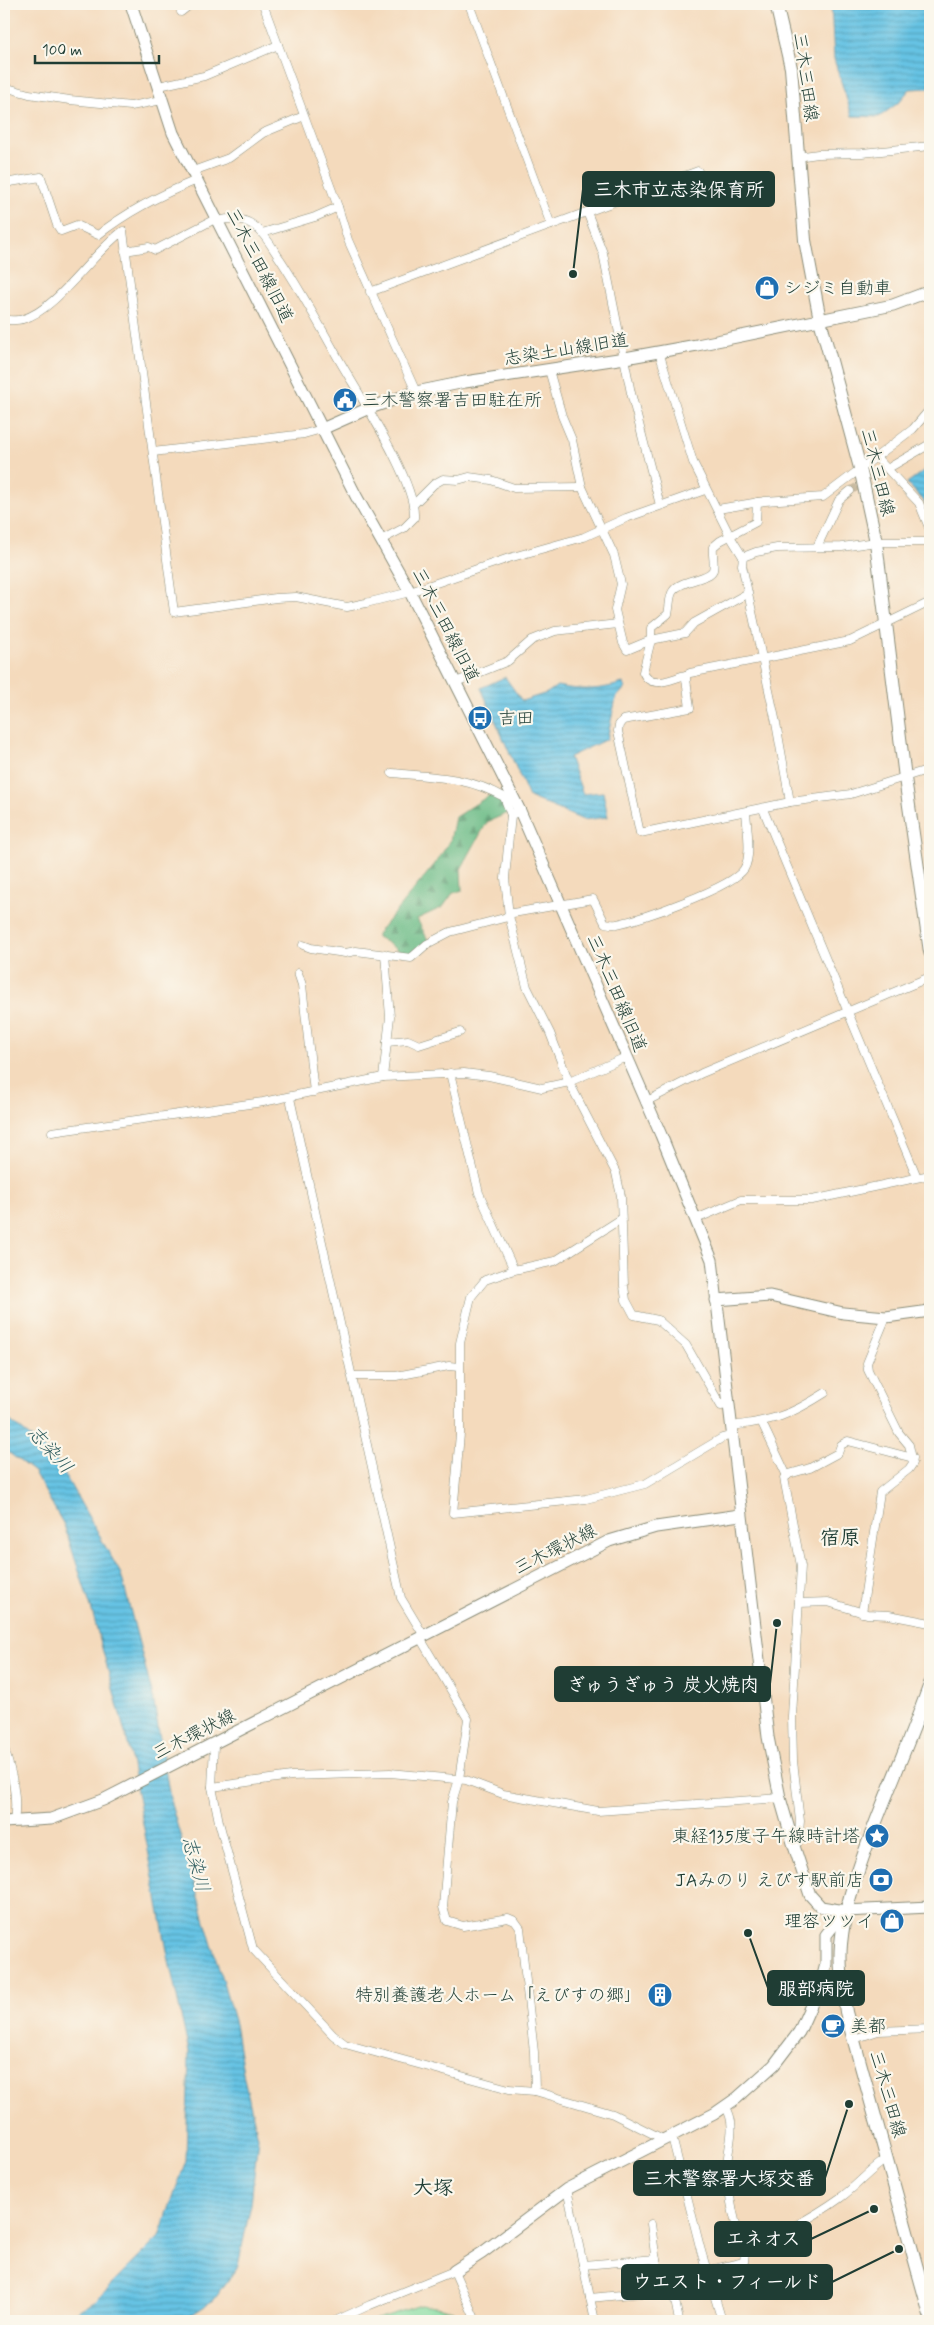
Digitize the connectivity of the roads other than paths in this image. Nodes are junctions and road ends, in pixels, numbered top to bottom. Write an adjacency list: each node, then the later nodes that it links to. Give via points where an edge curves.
1 (131, 4): 8 (street, 三木三田線旧道)
2 (191, 4): 6 (street)
3 (263, 4): 7 (street)
4 (469, 4): 21 (street)
5 (776, 4): 13 (main road, 三木三田線, via 790,68)
6 (181, 12)
7 (278, 45): 8 (street, via 204,76); 11 (street)
8 (159, 86): 10 (street, 三木三田線旧道)
9 (4, 87): 10 (street, via 46,97 131,106)
10 (162, 100): 15 (street, 三木三田線旧道, via 173,133)
11 (304, 116): 15 (street, via 263,132 229,158); 17 (street)
12 (930, 149): 13 (street)
13 (797, 157): 28 (main road, 三木三田線, via 805,240)
14 (698, 171): 18 (street)
15 (195, 176): 19 (street); 20 (street, 三木三田線旧道)
16 (4, 182): 19 (street, via 41,177 61,231 76,226 98,235)
17 (338, 207): 23 (street); 26 (street)
18 (587, 212): 21 (street); 30 (street, via 603,252)
19 (119, 218): 22 (street)
20 (218, 219): 23 (street, via 245,220); 24 (street, via 154,250 149,247); 35 (street, 三木三田線旧道)
21 (551, 225): 26 (street)
22 (123, 230): 24 (street); 27 (street, via 106,242 49,305 23,319)
23 (262, 233): 33 (street, via 305,297)
24 (125, 251): 37 (street)
25 (930, 291): 28 (street, 志染土山線旧道, via 893,305)
26 (370, 292): 32 (street)
27 (4, 320)
28 (820, 320): 29 (street, 志染土山線旧道); 40 (main road, 三木三田線)
29 (659, 352): 30 (street, 志染土山線旧道); 42 (street, via 693,462)
30 (625, 358): 31 (street, 志染土山線旧道); 46 (street, via 630,393)
31 (549, 370): 32 (street, 志染土山線旧道); 41 (street, via 572,440)
32 (416, 392): 33 (street, 志染土山線旧道)
33 (367, 409): 35 (street, 志染土山線旧道); 45 (street, via 391,450)
34 (930, 409): 38 (street, via 913,429)
35 (322, 429): 37 (street, via 304,434); 51 (street, 三木三田線旧道)
36 (930, 444): 39 (street)
37 (154, 452): 56 (street, via 174,612 296,597 347,607)
38 (876, 457): 40 (street); 49 (street, via 920,503)
39 (892, 466)
40 (860, 468): 44 (street, via 823,497); 52 (main road, 三木三田線)
41 (582, 486): 45 (street, via 514,488 469,477 443,479); 48 (street)
42 (705, 490): 46 (street); 47 (street)
43 (850, 491): 54 (street, via 839,500)
44 (757, 502): 47 (street); 50 (street, via 756,522)
45 (413, 505): 51 (street, via 414,518 410,524)
46 (660, 505): 48 (street)
47 (718, 509): 50 (street)
48 (601, 529): 56 (street); 60 (street, via 614,556 621,584 615,610)
49 (930, 530)
50 (730, 536): 55 (street); 61 (street, via 713,547 714,569 710,574 685,582 671,593 668,614 651,628)
51 (381, 540): 56 (street, 三木三田線旧道)
52 (876, 542): 53 (street); 54 (street); 59 (main road, 三木三田線)
53 (930, 542)
54 (817, 547): 55 (street, via 777,548)
55 (743, 557): 57 (street)
56 (410, 592): 64 (street, 三木三田線旧道)
57 (748, 593): 61 (street, via 694,622 685,634); 62 (street)
58 (930, 602): 59 (street)
59 (888, 623): 62 (street, via 850,641); 67 (main road, 三木三田線)
60 (618, 624): 61 (street, via 628,650); 64 (street, via 555,631 532,640 508,661)
61 (651, 640): 63 (street, via 644,676 664,683)
62 (762, 658): 63 (street); 68 (street)
63 (686, 675): 70 (street, via 690,708 624,720 619,725 640,833)
64 (456, 682): 71 (street, 三木三田線旧道)
65 (930, 769): 67 (street)
66 (392, 773): 71 (street, via 462,780 488,788 504,797)
67 (905, 778): 68 (street, via 851,794); 75 (main road, 三木三田線)
68 (790, 802): 69 (street)
69 (762, 809): 70 (street); 79 (street)
70 (746, 812): 72 (street, via 748,861 735,879 687,901 615,924 605,923 593,899)
71 (515, 813): 72 (street, 三木三田線旧道); 73 (street, via 505,878)
72 (560, 904): 73 (street); 82 (street, 三木三田線旧道)
73 (509, 916): 76 (street, via 450,932 426,944 411,958); 85 (street, via 527,987)
74 (303, 945): 76 (street, via 345,953)
75 (930, 952)
76 (385, 954): 81 (street, via 390,1017)
77 (298, 973): 86 (street)
78 (930, 977): 79 (street)
79 (849, 1012): 88 (street, via 702,1073); 91 (street)
80 (460, 1032): 81 (street, via 419,1044 408,1040)
81 (387, 1042): 84 (street)
82 (626, 1057): 85 (street); 88 (street, 三木三田線旧道)
83 (450, 1073): 84 (street); 85 (street, via 489,1076 542,1088); 94 (street, via 479,1193)
84 (383, 1077): 86 (street)
85 (569, 1082): 93 (street, via 616,1173 621,1196)
86 (314, 1092): 87 (street)
87 (290, 1098): 89 (street); 99 (street)
88 (645, 1102): 92 (street, 三木三田線旧道)
89 (52, 1132)
90 (930, 1175): 91 (street)
91 (917, 1177): 92 (street, via 812,1200 741,1200)
92 (696, 1219): 95 (street, 三木三田線旧道, via 712,1260)
93 (621, 1220): 94 (street, via 554,1261); 101 (street, via 624,1286 626,1300 634,1314 658,1320 686,1345 721,1406)
94 (514, 1270): 98 (street, via 485,1280 471,1297 460,1343)
95 (716, 1300): 97 (street, via 770,1296 843,1313); 101 (street)
96 (930, 1311): 97 (street)
97 (886, 1317): 104 (street, via 868,1370)
98 (459, 1367): 99 (street, via 396,1376); 103 (street, via 460,1444 453,1512 586,1499 645,1484)
99 (352, 1376): 110 (street, via 401,1598)
100 (825, 1393): 102 (street, via 797,1411)
101 (728, 1405): 103 (street)
102 (762, 1423): 103 (street); 105 (street)
103 (733, 1431): 106 (street)
104 (913, 1458): 105 (street, via 848,1441 841,1445 838,1453); 108 (street, via 910,1468 880,1492)
105 (787, 1476): 107 (street, via 784,1478 785,1488 801,1566)
106 (740, 1514): 110 (street, 三木環状線, via 656,1527 609,1541); 116 (street, via 768,1736)
107 (799, 1603): 108 (street, via 828,1602); 118 (street, via 793,1677 792,1760 800,1821 798,1842)
108 (862, 1613): 109 (street)
109 (930, 1624)
110 (422, 1637): 112 (street, 三木環状線); 114 (street, via 468,1719)
111 (930, 1684): 120 (main road, 三木三田線, via 873,1828)
112 (214, 1745): 115 (street); 117 (street, 三木環状線, via 116,1794 51,1819)
113 (4, 1748): 117 (street, via 15,1786 16,1809)
114 (459, 1779): 115 (street, via 343,1773 291,1776); 116 (street, via 503,1794 598,1810); 123 (street, via 452,1802 443,1907 447,1921 463,1926 508,1918 515,1920 520,1928 534,2052)
115 (212, 1787): 123 (street, via 253,1949 334,2035 345,2044 444,2072 509,2089)
116 (780, 1798): 118 (street)
117 (9, 1822)
118 (793, 1843): 120 (street, via 810,1895 821,1907)
119 (930, 1908): 120 (street)
120 (845, 1911): 122 (main road, 三木三田線, via 841,1978); 124 (street, via 826,1935 826,1964 821,1983 799,2032 774,2065)
121 (930, 2029): 122 (street, via 878,2031)
122 (854, 2039): 126 (main road, 三木三田線)
123 (535, 2091): 125 (street, via 613,2114)
124 (725, 2106): 125 (street); 129 (street, via 732,2120 727,2168 729,2192)
125 (667, 2139): 127 (street); 133 (street)
126 (888, 2158): 129 (street, via 817,2215); 138 (main road, 三木三田線)
127 (567, 2189): 131 (street); 132 (street)
128 (651, 2224): 130 (street)
129 (746, 2251): 133 (street, via 744,2262)
130 (656, 2259): 131 (street); 136 (street)
131 (583, 2265): 137 (street)
132 (454, 2270): 139 (street); 140 (street)
133 (706, 2271): 134 (street)
134 (709, 2283): 135 (street); 143 (street)
135 (673, 2290): 136 (street); 142 (street)
136 (660, 2292): 137 (street)
137 (590, 2298): 141 (street)
138 (930, 2310)
139 (335, 2321)
140 (476, 2321)
141 (594, 2321)
142 (678, 2321)
143 (722, 2321)

